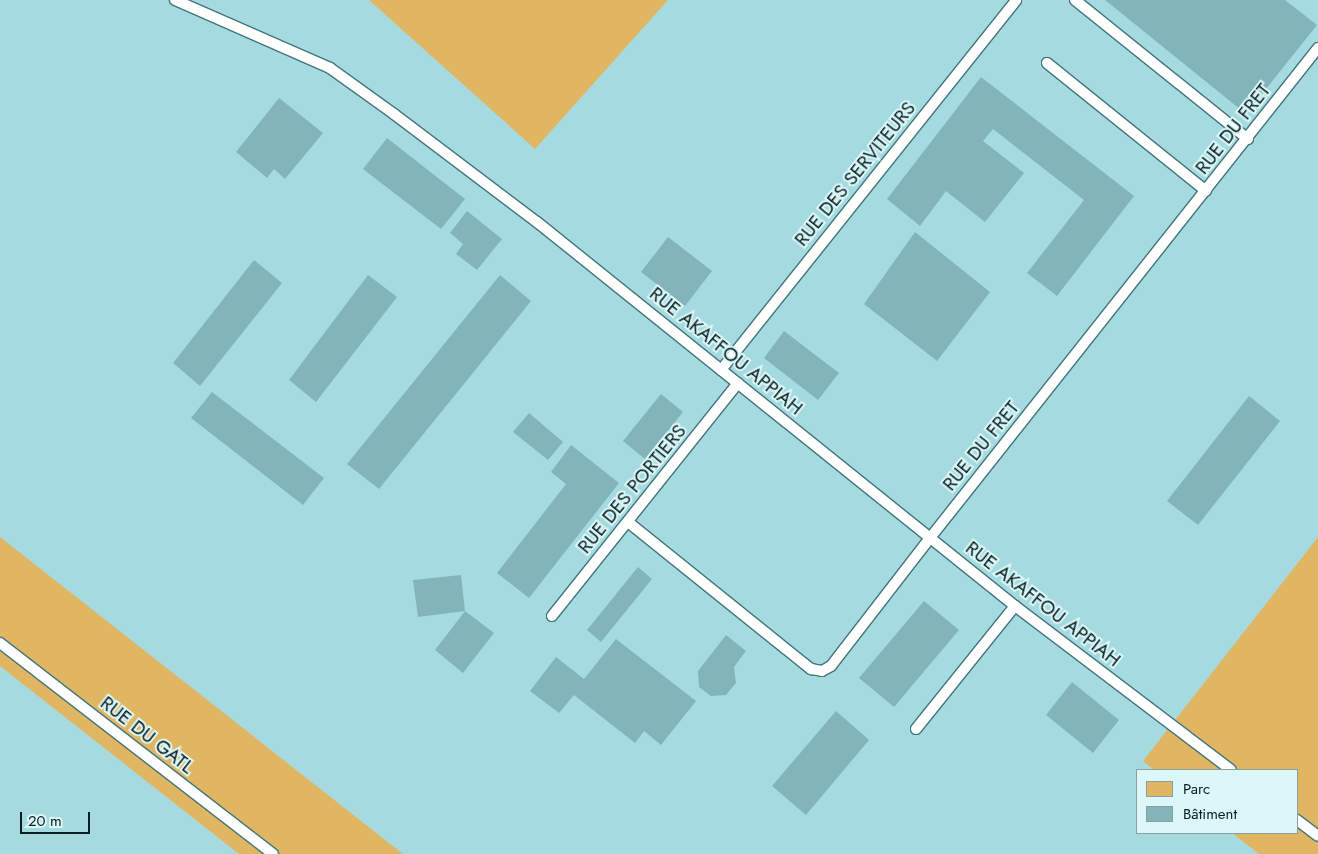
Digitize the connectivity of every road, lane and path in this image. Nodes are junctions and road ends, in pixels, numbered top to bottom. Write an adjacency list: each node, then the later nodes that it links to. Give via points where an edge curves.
1 (175, 0): 8 (lane, RUE AKAFFOU APPIAH, via 330,68 538,222)
2 (1016, 0): 8 (lane, RUE DES SERVITEURS)
3 (1075, 0): 6 (lane)
4 (1318, 48): 6 (lane, RUE DU FRET)
5 (1047, 63): 7 (lane)
6 (1248, 139): 7 (lane, RUE DU FRET)
7 (1206, 191): 11 (lane, RUE DU FRET)
8 (721, 370): 9 (lane, RUE AKAFFOU APPIAH)
9 (738, 383): 10 (lane, RUE DES PORTIERS); 11 (lane, RUE AKAFFOU APPIAH)
10 (628, 522): 11 (lane, RUE DU FRET, via 811,669 822,671 831,666); 13 (lane, RUE DES PORTIERS)
11 (930, 538): 12 (lane, RUE AKAFFOU APPIAH)
12 (1015, 606): 15 (lane); 16 (lane, RUE AKAFFOU APPIAH)
13 (552, 616)
14 (0, 643): 19 (lane, RUE DU GATL)
15 (916, 728)
16 (1230, 769)
17 (1298, 821): 18 (lane)
18 (1318, 836)
19 (273, 854)

